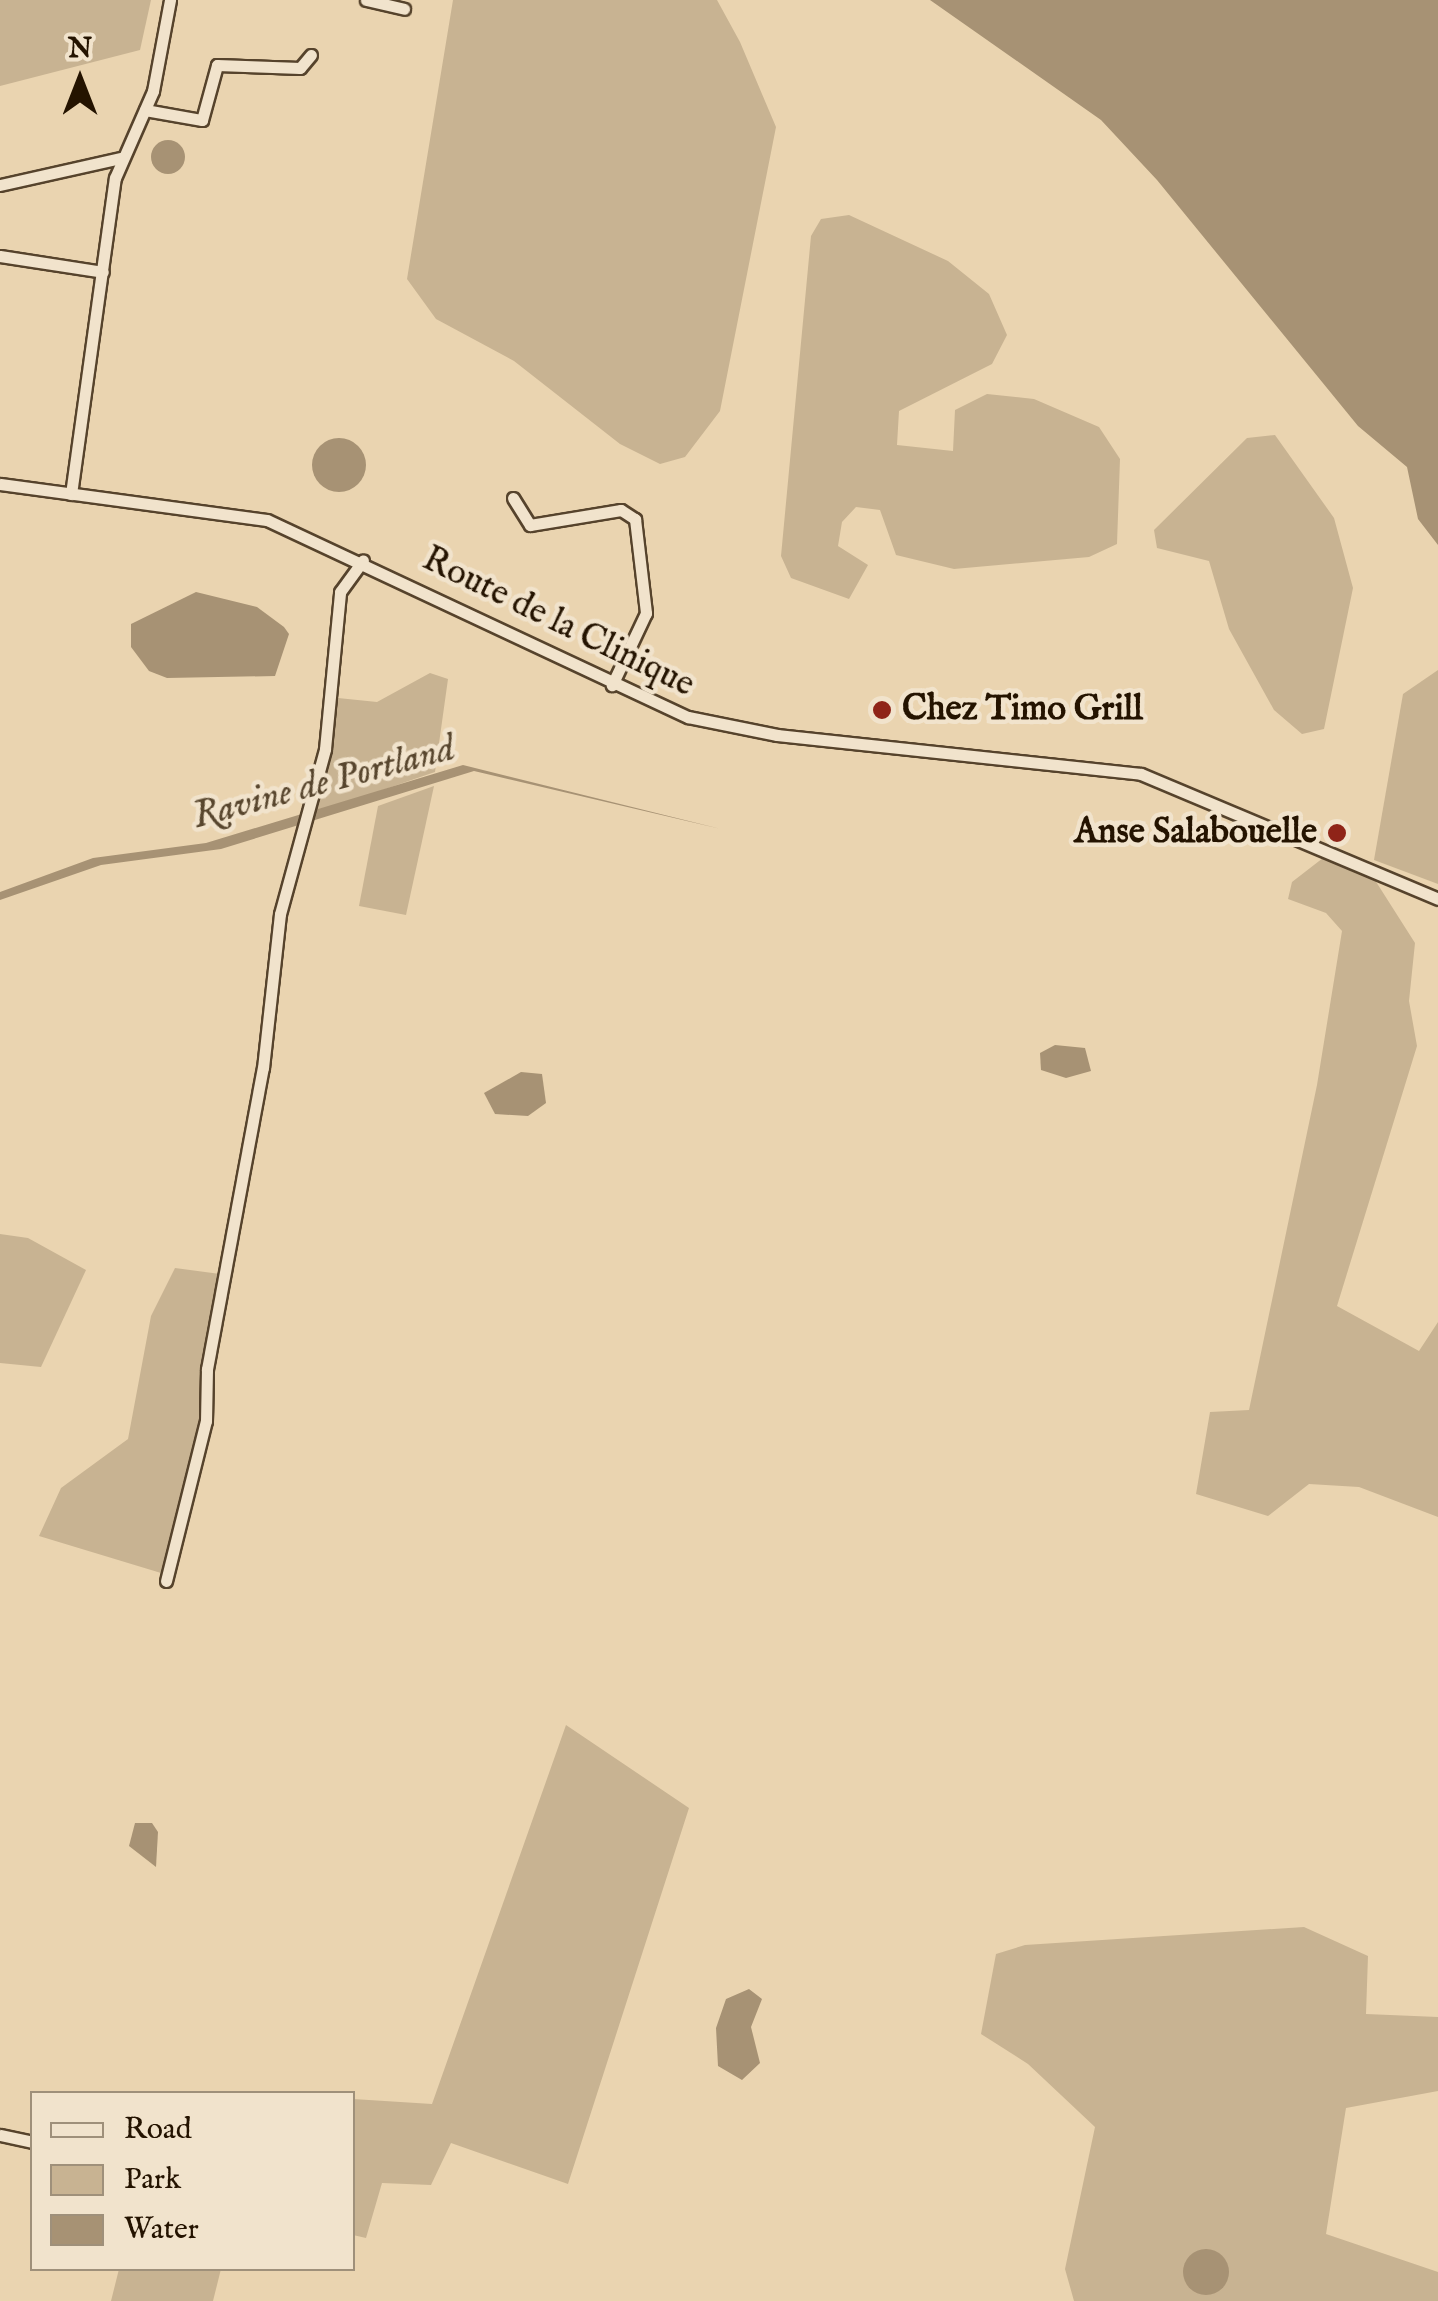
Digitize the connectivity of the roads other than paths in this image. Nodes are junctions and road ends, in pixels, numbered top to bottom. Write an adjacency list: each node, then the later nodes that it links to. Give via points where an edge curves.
1 (170, 0): 5 (street)
2 (366, 0): 3 (street)
3 (404, 9)
4 (311, 55): 5 (street, via 300,68 217,65 202,120)
5 (145, 110): 6 (street)
6 (121, 158): 7 (street); 9 (street)
7 (0, 185)
8 (0, 256): 9 (street)
9 (103, 272): 11 (street)
10 (0, 484): 11 (street, Route de la Clinique)
11 (71, 494): 13 (street, Route de la Clinique, via 230,510)
12 (513, 498): 14 (street, via 530,525 621,510 634,519 646,614)
13 (362, 560): 14 (street, Route de la Clinique); 16 (street, via 340,592 334,698 280,914 263,1068 207,1368 206,1421)
14 (612, 686): 15 (street, Route de la Clinique, via 744,731 1141,774)
15 (1438, 898)
16 (166, 1581)
17 (0, 2136): 18 (street)
18 (30, 2142)

